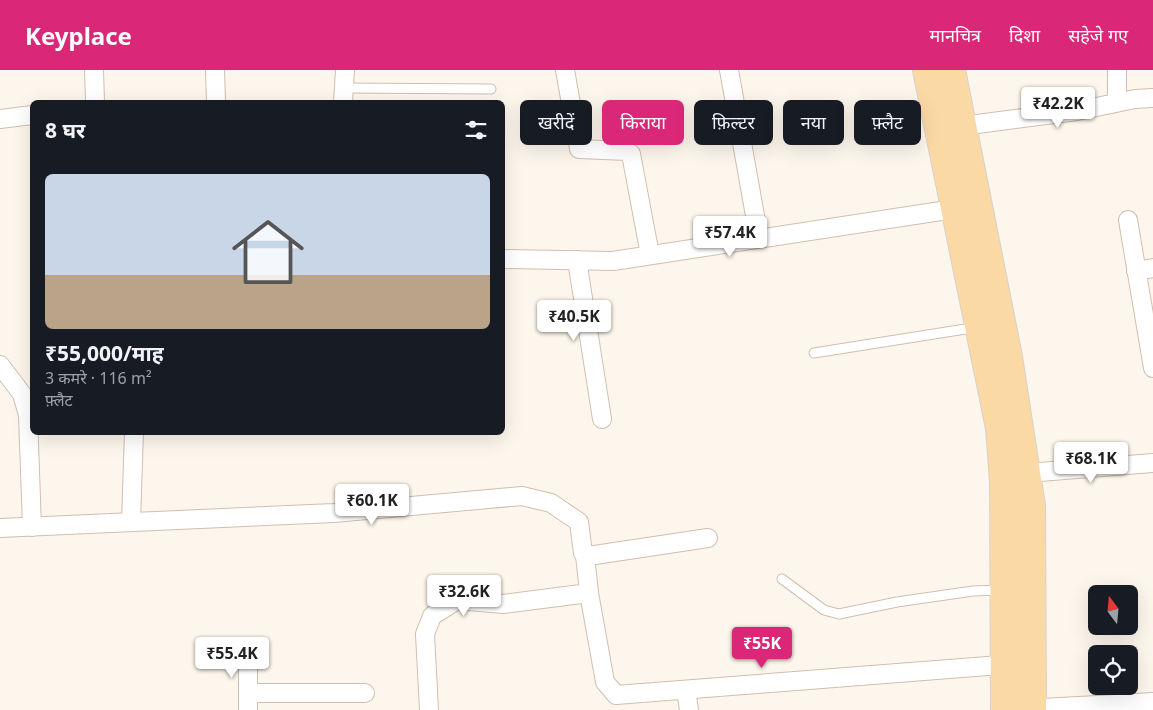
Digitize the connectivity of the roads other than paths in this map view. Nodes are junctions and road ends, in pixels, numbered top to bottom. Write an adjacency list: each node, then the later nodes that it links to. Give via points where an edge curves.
1 (94, 70): 12 (street)
2 (215, 70): 13 (street)
3 (345, 70): 10 (street)
4 (565, 70): 21 (street, via 579,149 627,151 631,154)
5 (730, 70): 20 (street)
6 (927, 70): 18 (main road)
7 (951, 70): 17 (main road)
8 (1117, 70): 14 (street)
9 (491, 89): 10 (lane)
10 (344, 95)
11 (1153, 98): 14 (street)
12 (95, 100)
13 (216, 100)
14 (1117, 102): 17 (street, via 1076,111)
15 (30, 115): 16 (street)
16 (0, 119)
17 (962, 126): 32 (main road, via 1008,357)
18 (954, 209): 20 (street); 25 (main road)
19 (1128, 220): 24 (street)
20 (759, 238): 21 (street)
21 (650, 255): 23 (street, via 613,261)
22 (505, 259): 23 (street)
23 (578, 260): 29 (street)
24 (1145, 270): 27 (street)
25 (978, 327): 26 (lane); 39 (main road, via 1000,428 1004,482)
26 (814, 353)
27 (1153, 368)
28 (1, 369): 34 (street, via 22,394 28,415)
29 (602, 419)
30 (134, 435): 33 (street)
31 (1153, 462): 32 (street)
32 (1026, 473): 42 (main road, via 1031,506 1033,582)
33 (131, 522): 34 (street); 37 (street, via 334,513 522,496 551,503 579,522)
34 (32, 527): 35 (street)
35 (0, 528)
36 (708, 538): 37 (street)
37 (585, 555): 40 (street)
38 (782, 580): 39 (lane, via 824,610 839,614 897,602)
39 (1004, 590): 42 (main road)
40 (589, 593): 43 (street, via 605,682 616,695); 49 (street, via 502,604 458,600 432,616 425,634)
41 (248, 649): 45 (street)
42 (1019, 664): 43 (street); 47 (main road); 48 (main road)
43 (686, 690): 50 (street)
44 (365, 693): 45 (street)
45 (248, 702)
46 (1153, 702): 48 (street)
47 (1005, 709): 48 (street)
48 (1032, 709)
49 (429, 710)
50 (689, 710)

